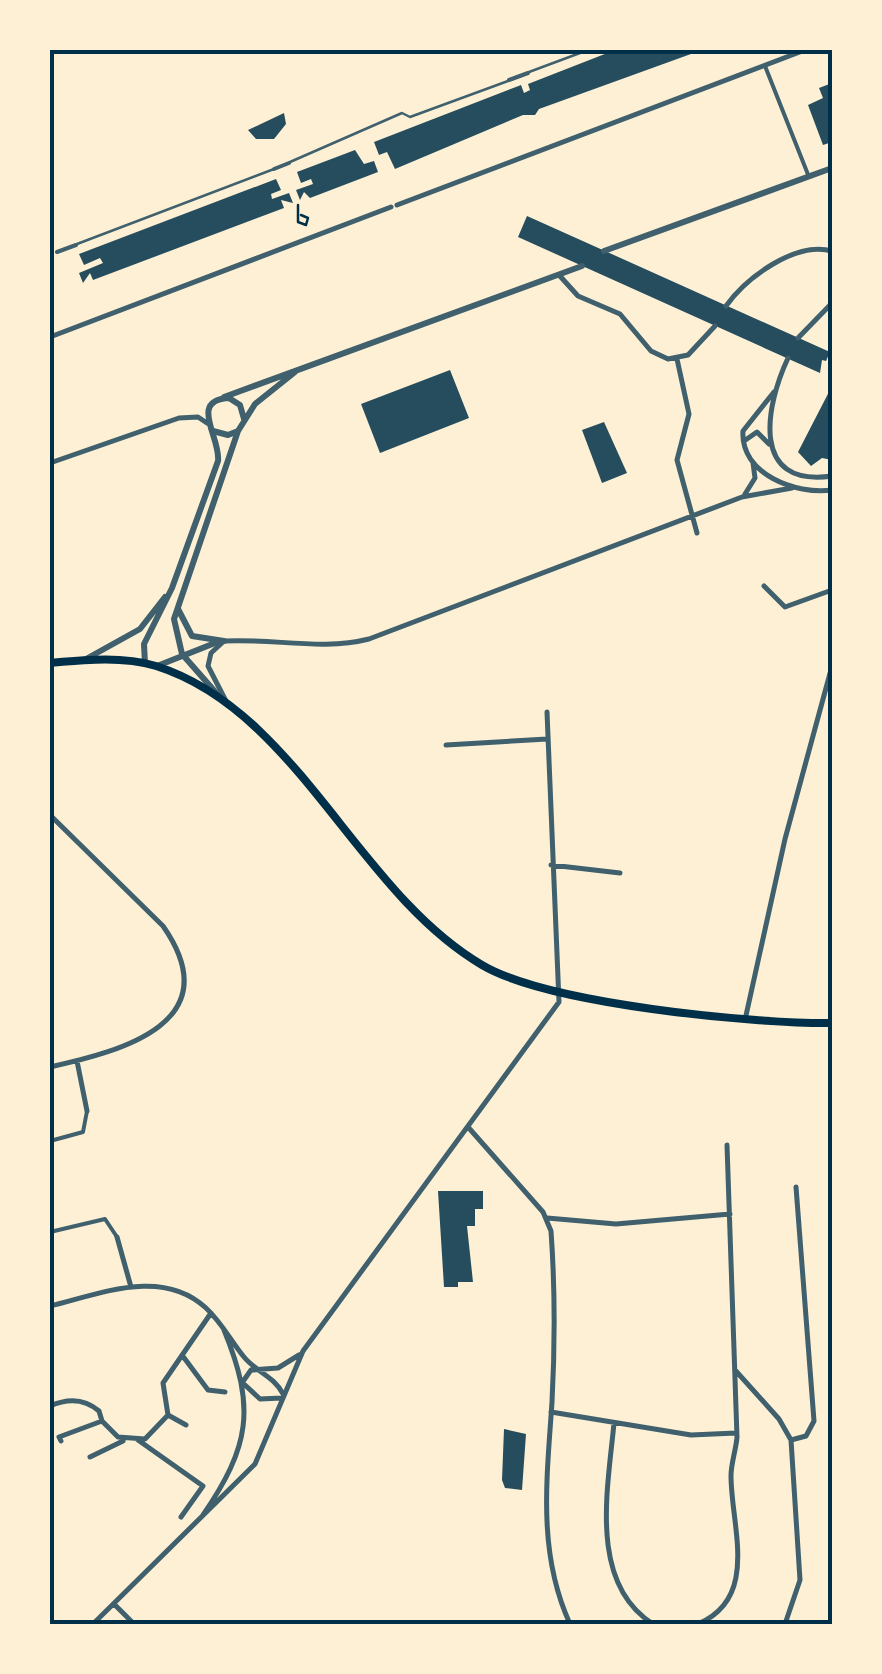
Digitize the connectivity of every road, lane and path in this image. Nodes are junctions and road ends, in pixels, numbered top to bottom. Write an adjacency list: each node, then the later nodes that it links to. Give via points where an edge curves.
1 (588, 50): 4 (lane)
2 (805, 50): 3 (street)
3 (764, 66): 9 (street); 25 (street)
4 (528, 73): 5 (street)
5 (509, 80): 6 (lane, via 410,116 402,113)
6 (288, 163): 8 (street)
7 (832, 168): 9 (street)
8 (274, 169): 12 (lane)
9 (808, 177): 13 (street)
10 (298, 205): 11 (path)
11 (301, 215)
12 (76, 245): 16 (street)
13 (624, 246): 14 (street); 18 (street)
14 (604, 251)
15 (832, 251): 23 (street, via 812,250 762,271)
16 (57, 252): 17 (lane)
17 (50, 255)
18 (613, 255)
19 (573, 262): 21 (street)
20 (582, 266): 21 (street)
21 (562, 271): 28 (street, via 565,286 578,296 620,314 651,351); 29 (street)
22 (832, 303): 26 (street)
23 (726, 306)
24 (716, 326): 28 (street, via 698,349)
25 (50, 337)
26 (798, 338)
27 (788, 358): 30 (street)
28 (677, 359): 43 (street, via 689,411 678,463)
29 (295, 372): 31 (street); 32 (street)
30 (774, 392): 35 (street, via 744,428); 36 (street, via 767,425)
31 (224, 398): 32 (street, via 237,402); 33 (street, via 210,405)
32 (244, 419): 34 (street)
33 (210, 426): 34 (street, via 222,435); 38 (street, via 179,418); 46 (street, via 218,460)
34 (238, 430): 48 (street)
35 (743, 445): 36 (street, via 756,432); 37 (street)
36 (771, 446): 39 (street, via 795,472)
37 (752, 460): 40 (street); 42 (street, via 754,482)
38 (50, 463)
39 (832, 476)
40 (792, 488): 41 (street); 42 (street)
41 (832, 490)
42 (742, 497): 43 (street)
43 (692, 516): 44 (street); 49 (street, via 358,642)
44 (697, 532)
45 (764, 586): 47 (street, via 785,607)
46 (172, 588): 51 (street, via 140,629); 53 (street, via 143,646)
47 (832, 590)
48 (179, 600): 49 (street, via 179,617 190,633); 50 (street, via 174,625)
49 (224, 641): 50 (street); 56 (street, via 208,666)
50 (182, 654): 54 (street); 56 (street)
51 (84, 660): 52 (main road); 53 (main road)
52 (50, 663)
53 (145, 664): 54 (main road)
54 (156, 666): 56 (main road)
55 (832, 666): 64 (street)
56 (229, 707): 63 (main road, via 274,747 374,868 456,948 503,975)
57 (547, 712): 58 (street)
58 (548, 739): 59 (street); 61 (street)
59 (446, 745)
60 (50, 816): 66 (street, via 163,926 181,960 178,1002 164,1025 141,1042)
61 (552, 865): 62 (street); 63 (street)
62 (620, 873)
63 (559, 990): 64 (main road); 69 (street, via 556,1007)
64 (745, 1020): 65 (main road)
65 (832, 1023)
66 (77, 1061): 67 (street); 68 (street)
67 (50, 1067)
68 (87, 1111): 70 (street, via 84,1132)
69 (468, 1127): 74 (street); 81 (street)
70 (50, 1140)
71 (726, 1145): 73 (street)
72 (796, 1187): 97 (street, via 814,1421 806,1436)
73 (730, 1214): 74 (street, via 616,1224); 83 (street)
74 (546, 1218): 89 (street, via 554,1306)
75 (50, 1232): 76 (street, via 105,1219)
76 (117, 1237): 77 (street)
77 (131, 1287): 78 (street); 79 (street, via 173,1290)
78 (50, 1306)
79 (211, 1314): 80 (street); 82 (street)
80 (220, 1323): 84 (street); 85 (street)
81 (303, 1350): 84 (street, via 284,1365); 87 (street)
82 (182, 1355): 86 (street, via 208,1390); 90 (street, via 163,1383)
83 (734, 1369): 94 (street); 97 (street)
84 (260, 1371): 85 (street, via 248,1372); 87 (street)
85 (244, 1382): 87 (street, via 260,1399); 101 (street, via 239,1449)
86 (225, 1392)
87 (284, 1396): 101 (street, via 255,1464)
88 (50, 1406): 91 (street, via 82,1402 99,1411)
89 (551, 1412): 92 (street); 105 (street, via 544,1505 554,1578)
90 (168, 1415): 93 (street); 96 (street)
91 (102, 1421): 95 (street); 98 (street)
92 (614, 1422): 94 (street, via 691,1435); 106 (street, via 607,1509 614,1570 625,1600)
93 (186, 1425)
94 (736, 1433): 107 (street, via 730,1477 737,1578 722,1609)
95 (126, 1440): 96 (street); 99 (street)
96 (138, 1440): 100 (street, via 203,1486)
97 (791, 1440): 108 (street, via 800,1580)
98 (60, 1441)
99 (90, 1457)
100 (181, 1516)
101 (196, 1524): 102 (street)
102 (114, 1604): 103 (street); 104 (street)
103 (94, 1624)
104 (134, 1624)
105 (570, 1624)
106 (654, 1624)
107 (698, 1624)
108 (785, 1624)

